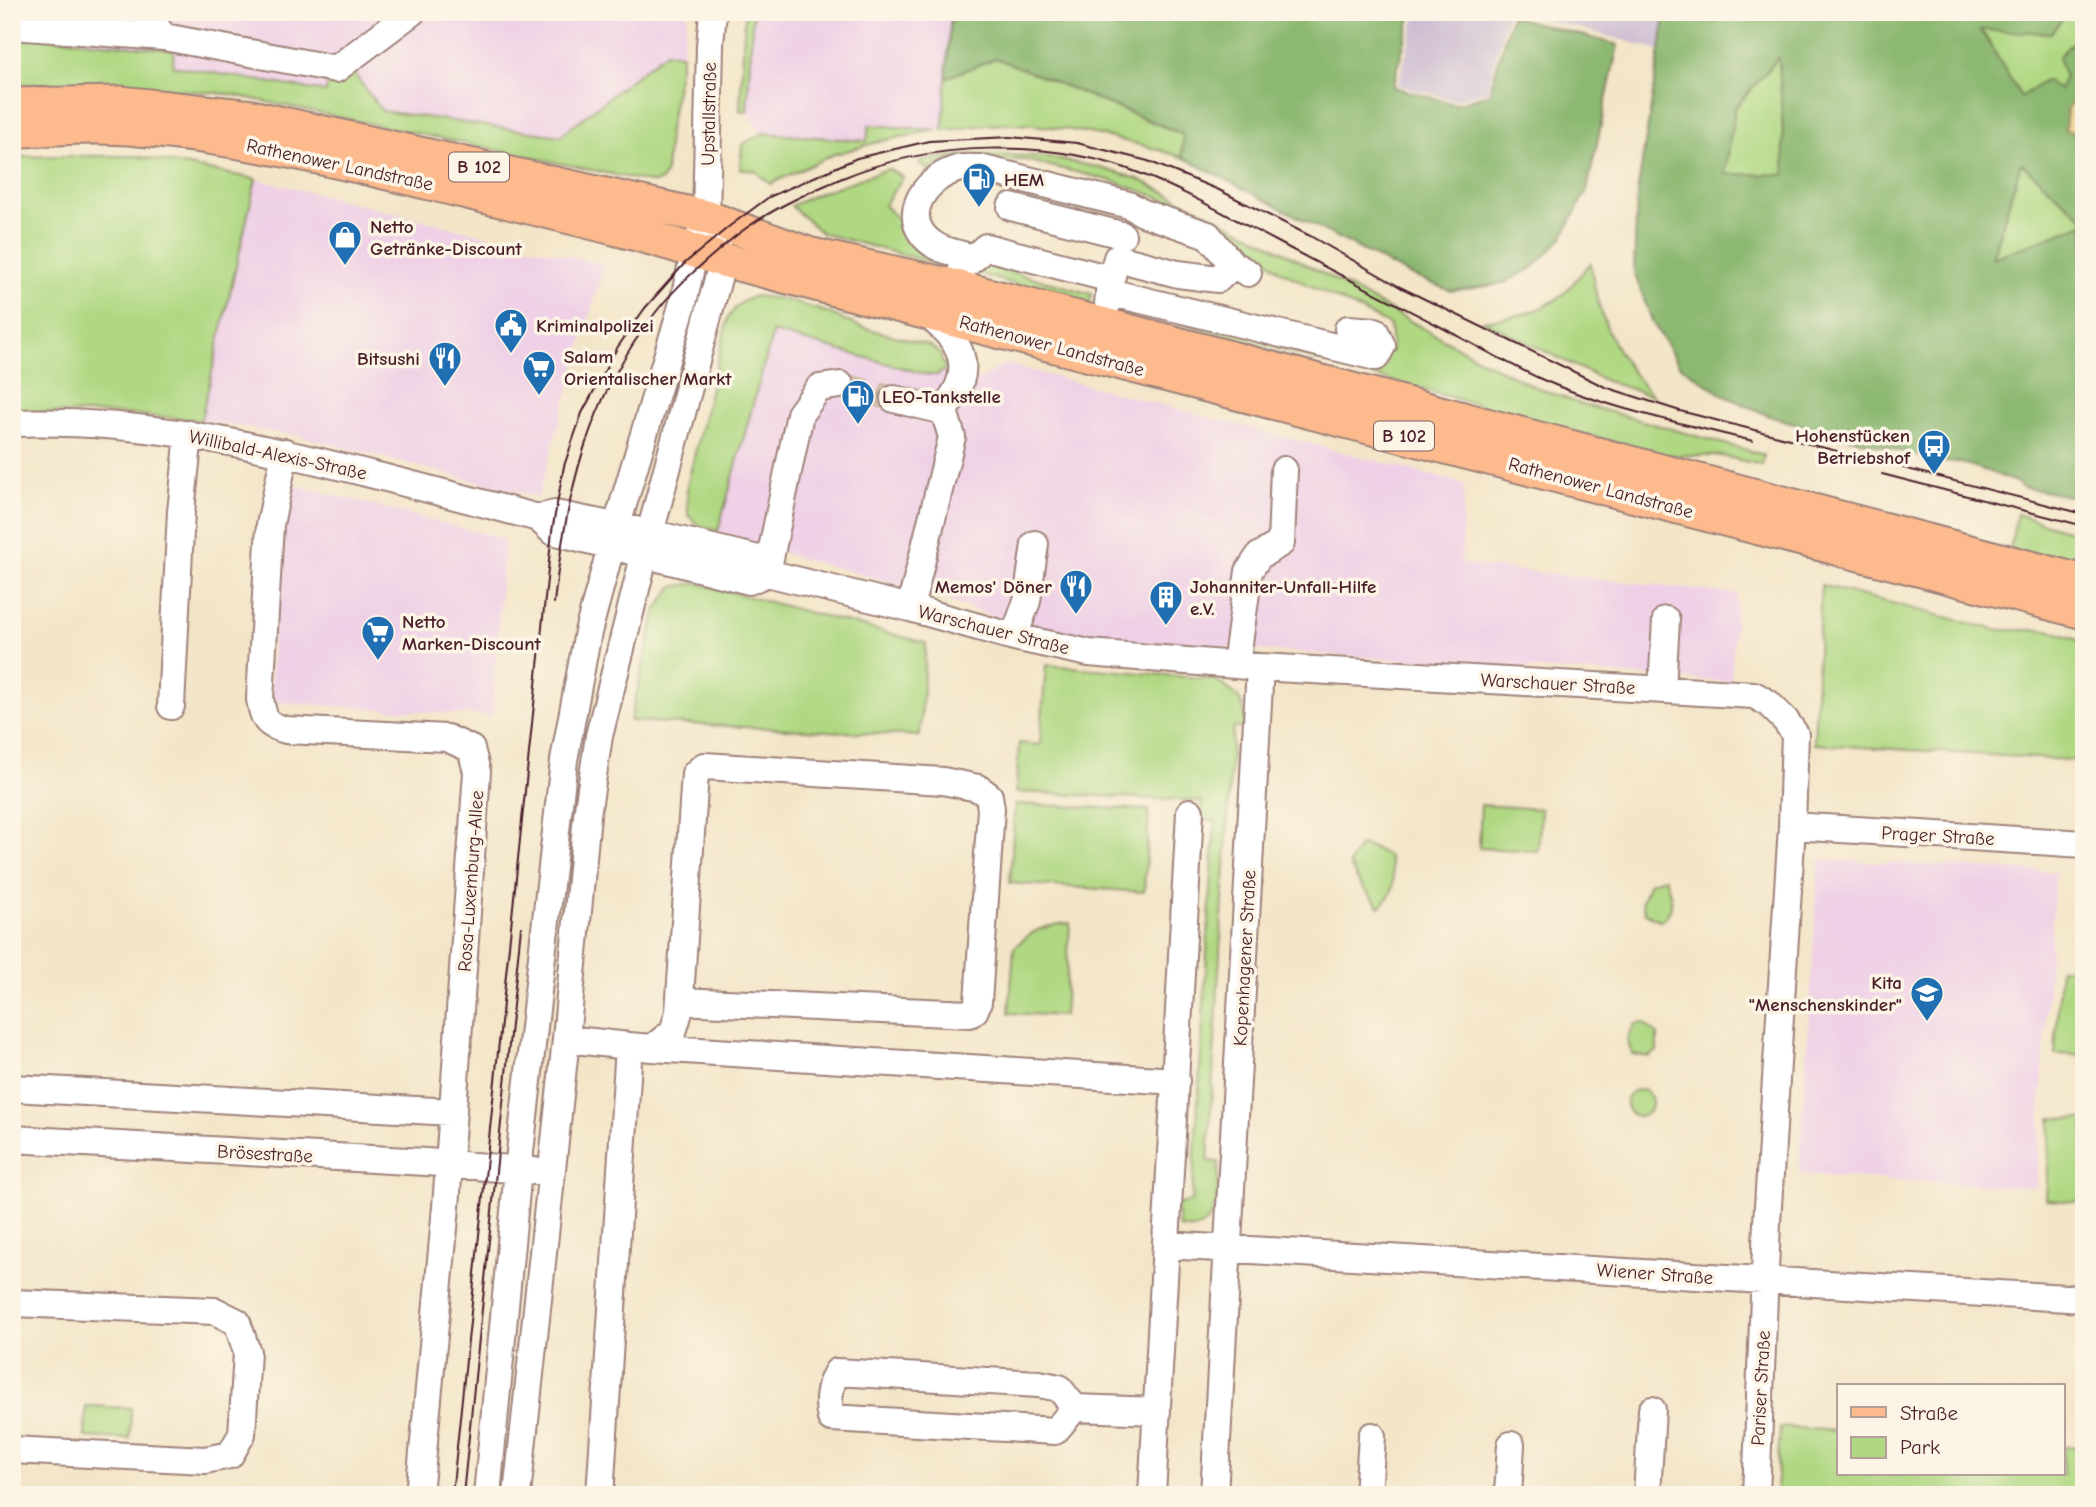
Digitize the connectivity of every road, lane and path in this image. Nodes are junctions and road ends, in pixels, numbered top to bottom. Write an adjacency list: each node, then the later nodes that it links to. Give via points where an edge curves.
1 (145, 12): 5 (street)
2 (412, 12): 5 (street, via 336,69)
3 (713, 12): 11 (street, Upstallstraße)
4 (12, 26): 5 (street)
5 (164, 37)
6 (12, 105): 11 (main road, Rathenower Landstraße / B 102, via 120,103 252,117)
7 (12, 131): 13 (main road, Rathenower Landstraße / B 102, via 138,128 258,144 645,235)
8 (1027, 181): 9 (street); 10 (street); 12 (street, via 979,168 960,168 939,177 921,195 915,208 919,230 937,246)
9 (1129, 205): 14 (street); 14 (street, via 1208,235 1240,269 1218,279)
10 (1011, 208): 12 (street); 14 (street)
11 (706, 217): 13 (street, Upstallstraße); 15 (main road, Rathenower Landstraße / B 102, via 807,254)
12 (980, 252): 14 (street); 15 (street)
13 (709, 255): 16 (main road, Rathenower Landstraße / B 102); 26 (street, via 683,303); 27 (street)
14 (1115, 266): 17 (street); 18 (street, via 1301,338)
15 (944, 284): 17 (main road, Rathenower Landstraße / B 102)
16 (925, 312): 21 (street, via 950,333 962,354 960,383); 32 (main road, Rathenower Landstraße / B 102)
17 (1105, 325): 30 (main road, Rathenower Landstraße / B 102)
18 (1349, 336)
19 (839, 385): 29 (street, via 819,388 800,414)
20 (894, 399): 21 (street)
21 (944, 411): 31 (street, via 953,437)
22 (12, 423): 23 (street, Willibald-Alexis-Straße, via 130,426)
23 (189, 434): 24 (street, Willibald-Alexis-Straße); 37 (street)
24 (285, 452): 26 (street, Willibald-Alexis-Straße, via 538,518 555,514); 46 (street, Rosa-Luxemburg-Allee, via 270,525 260,699 269,725 286,730 447,738 471,749 477,772)
25 (1284, 470): 35 (street, Kopenhagener Straße, via 1281,543 1259,556 1249,570)
26 (615, 536): 27 (street); 49 (street, via 589,632 564,760)
27 (647, 544): 29 (street, Warschauer Straße, via 754,558); 42 (street, via 599,736)
28 (1035, 544): 34 (street, via 1027,601)
29 (767, 573): 31 (street, Warschauer Straße)
30 (2084, 582)
31 (910, 608): 34 (street, Warschauer Straße)
32 (2084, 612)
33 (1666, 620): 36 (street)
34 (1014, 637): 35 (street, Warschauer Straße, via 1089,653)
35 (1248, 666): 36 (street, Warschauer Straße); 52 (street, Kopenhagener Straße)
36 (1662, 689): 39 (street, Warschauer Straße, via 1754,695 1785,720 1795,734)
37 (171, 706)
38 (1190, 812): 44 (street)
39 (1792, 826): 40 (street, Prager Straße); 53 (street, Warschauer Straße)
40 (2084, 844)
41 (680, 1001): 41 (street, via 695,774 704,766 943,781 978,788 989,796 978,1002 970,1014); 43 (street, via 673,1032)
42 (566, 1038): 43 (street); 50 (street)
43 (641, 1047): 44 (street); 65 (street)
44 (1176, 1081): 51 (street)
45 (12, 1088): 46 (street)
46 (453, 1112): 48 (street, Rosa-Luxemburg-Allee)
47 (12, 1139): 48 (street, Brösestraße)
48 (449, 1164): 49 (street, Brösestraße); 62 (street, Rosa-Luxemburg-Allee)
49 (518, 1170): 50 (street); 63 (street)
50 (551, 1173): 64 (street)
51 (1166, 1245): 52 (street); 58 (street)
52 (1227, 1249): 53 (street, Wiener Straße); 67 (street, Kopenhagener Straße)
53 (1765, 1281): 54 (street, Wiener Straße); 71 (street, Pariser Straße)
54 (2084, 1299)
55 (12, 1303): 61 (street, via 215,1311 237,1322 247,1352 242,1434 230,1455 205,1461)
56 (1075, 1408): 56 (street, via 1059,1388 1039,1384 837,1372 829,1408 831,1418 1037,1431 1055,1431); 58 (street)
57 (1652, 1410): 70 (street)
58 (1157, 1411): 66 (street)
59 (1372, 1436): 68 (street)
60 (1511, 1445): 69 (street)
61 (12, 1450)
62 (419, 1495)
63 (486, 1495)
64 (517, 1495)
65 (600, 1495)
66 (1152, 1495)
67 (1214, 1495)
68 (1368, 1495)
69 (1508, 1495)
70 (1647, 1495)
71 (1756, 1495)

